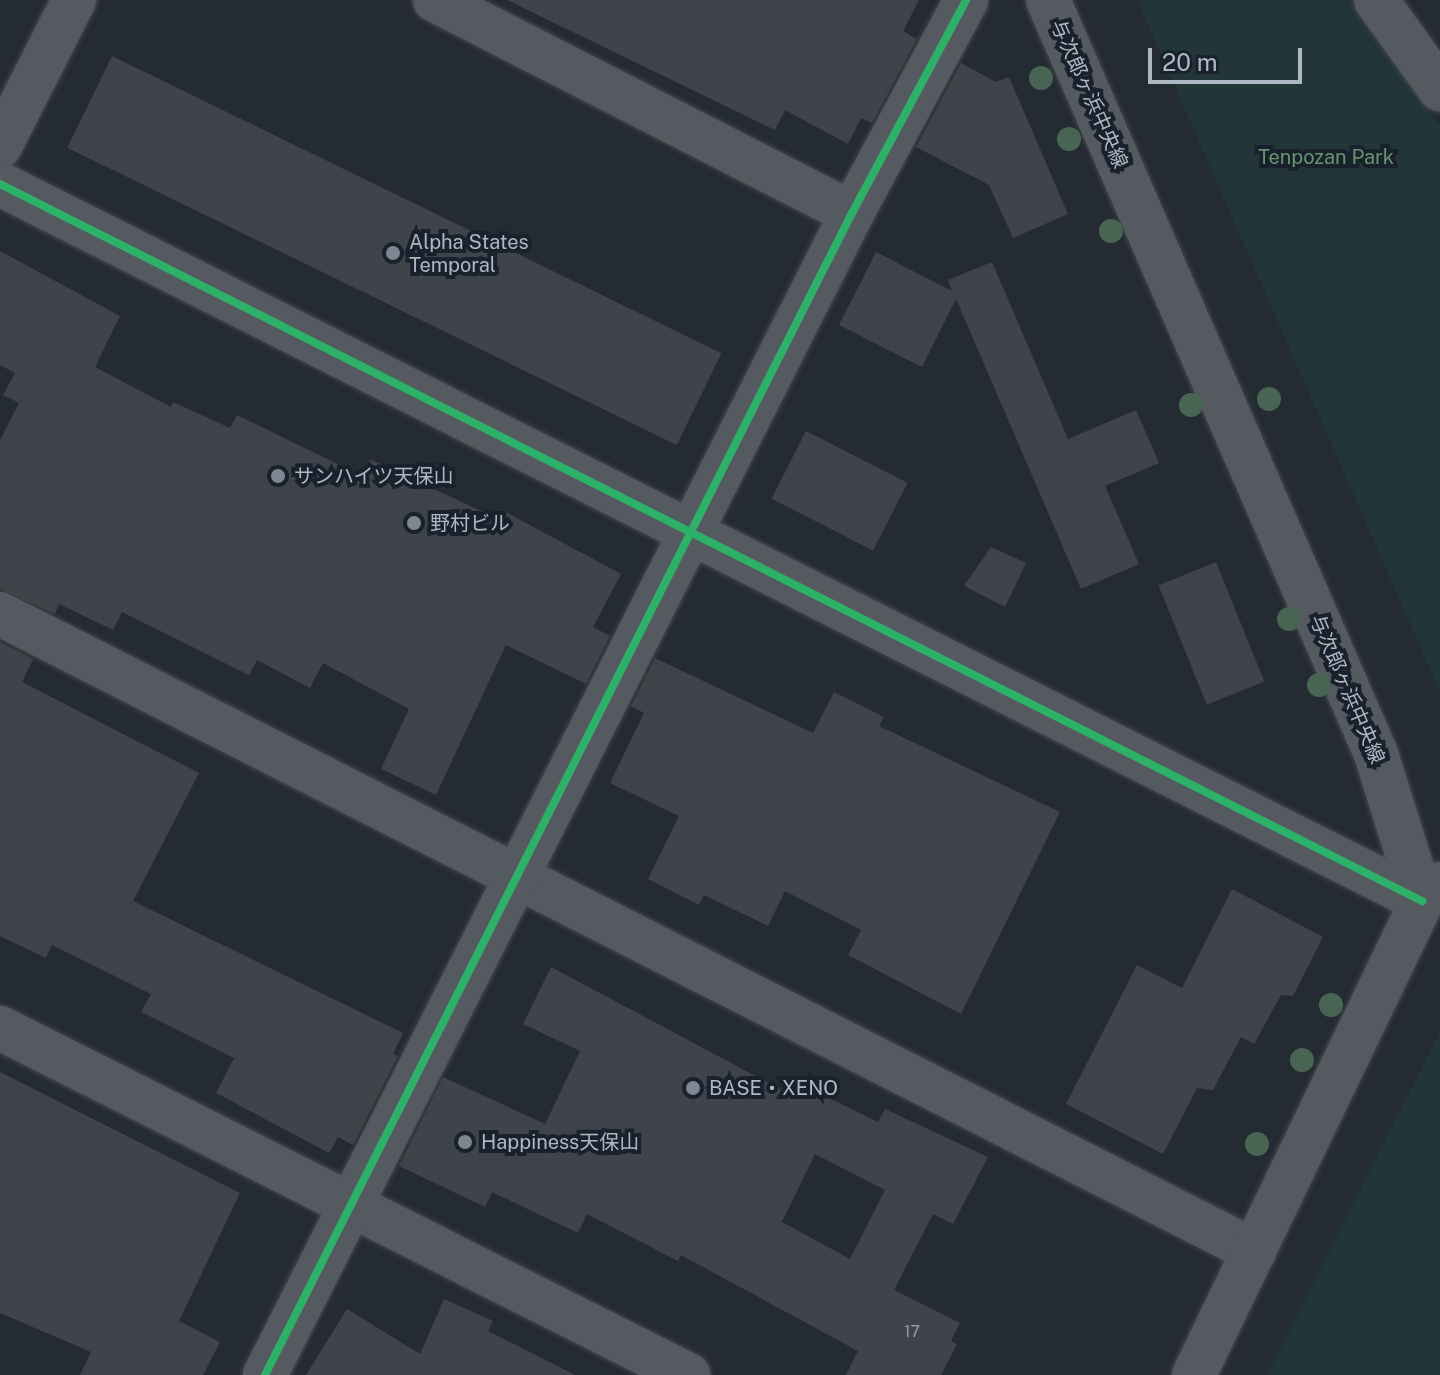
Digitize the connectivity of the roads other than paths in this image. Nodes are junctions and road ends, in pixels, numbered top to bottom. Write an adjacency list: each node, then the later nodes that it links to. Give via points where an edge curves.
1 (74, 0): 7 (street)
2 (435, 0): 9 (street)
3 (966, 0): 9 (street)
4 (1048, 0): 13 (street, 与次郎ヶ浜中央線, via 1376,754)
5 (1376, 0): 6 (street)
6 (1440, 89)
7 (0, 146)
8 (0, 184): 10 (street)
9 (852, 213): 10 (street)
10 (695, 532): 12 (street); 13 (street)
11 (0, 614): 12 (street)
12 (518, 877): 15 (street); 16 (street)
13 (1431, 893): 16 (street)
14 (0, 1028): 15 (street)
15 (354, 1204): 17 (street); 18 (street)
16 (1254, 1251): 19 (street)
17 (265, 1375)
18 (688, 1375)
19 (1194, 1375)

